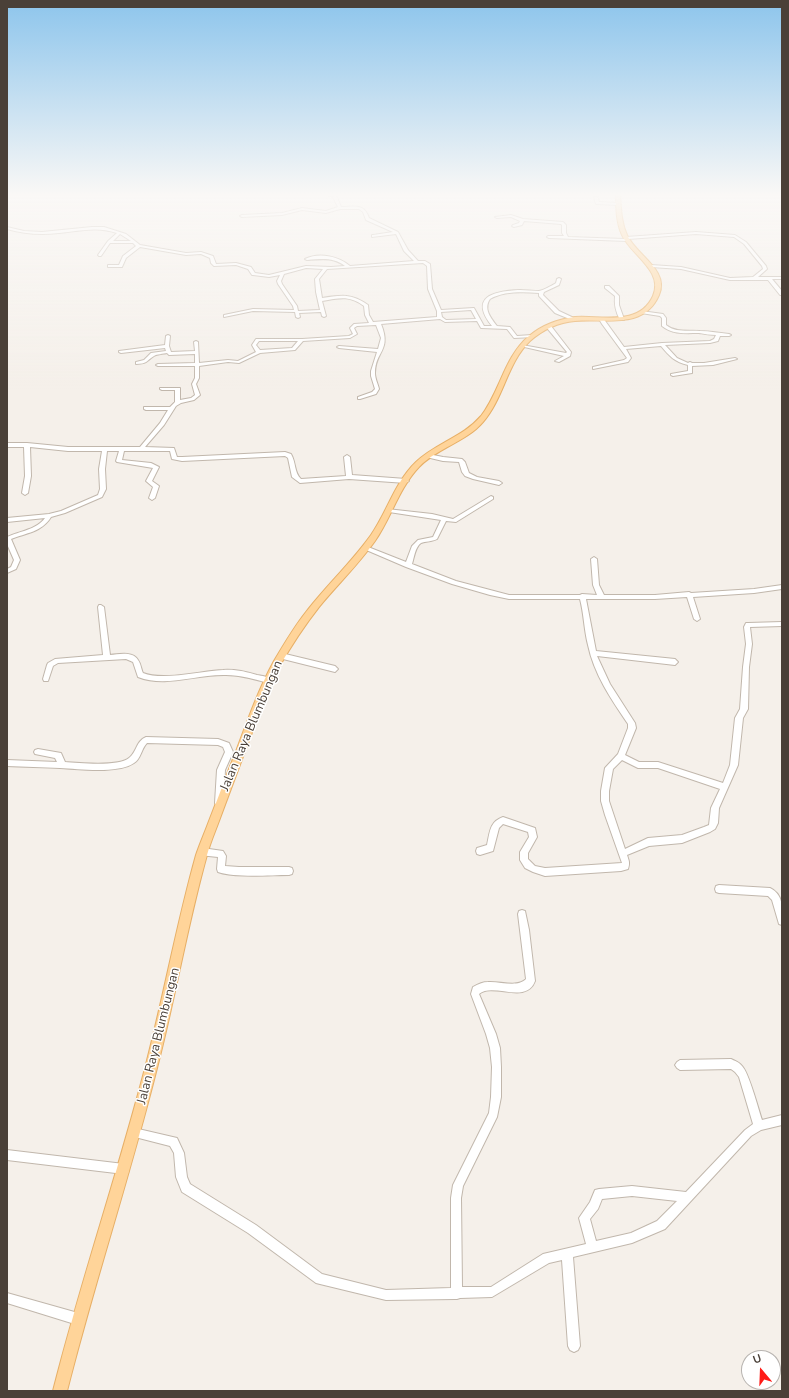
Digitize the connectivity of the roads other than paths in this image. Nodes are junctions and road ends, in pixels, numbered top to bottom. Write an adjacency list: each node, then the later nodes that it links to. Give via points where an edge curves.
1 (124, 258): 10 (street, via 121,268)
2 (212, 258): 14 (street, via 215,265 250,268 254,275)
3 (333, 258): 8 (street)
4 (336, 258): 11 (street)
5 (413, 258): 9 (street)
6 (645, 258): 12 (main road)
7 (758, 258): 15 (street, via 764,269)
8 (307, 260)
9 (417, 262): 11 (street); 23 (street, via 429,263 430,289)
10 (109, 266)
11 (348, 266): 13 (street)
12 (652, 266): 15 (street, via 681,268 730,279); 24 (main road, via 658,289 649,307)
13 (326, 268): 14 (street, via 302,267); 22 (street, via 318,279)
14 (282, 274): 25 (street, via 280,284 295,306)
15 (755, 278): 16 (street)
16 (769, 278): 17 (street); 21 (street)
17 (782, 278)
18 (559, 279): 20 (street, via 558,284)
19 (607, 287): 30 (street, via 617,296 616,307)
20 (541, 292): 28 (street, via 557,312); 35 (street, via 504,293 487,299 484,306)
21 (782, 294)
22 (320, 300): 25 (street, via 324,314); 33 (street, via 353,297 366,306)
23 (439, 311): 27 (street); 31 (street, via 469,308)
24 (643, 312): 30 (main road, Jalan Raya Blumbungan); 36 (street, via 661,315 664,318 664,325 673,331)
25 (297, 314): 26 (street, via 245,311)
26 (226, 316)
27 (440, 317): 31 (street, via 445,321); 32 (street)
28 (574, 319): 29 (main road, Jalan Raya Blumbungan); 34 (main road, Jalan Raya Blumbungan)
29 (601, 319): 30 (main road, Jalan Raya Blumbungan); 48 (street)
30 (622, 319)
31 (479, 320): 35 (street, via 483,327)
32 (378, 323): 33 (street); 49 (street, via 384,339)
33 (372, 324): 39 (street, via 353,327)
34 (549, 327): 40 (main road, Jalan Raya Blumbungan); 54 (street, via 566,347)
35 (496, 328): 40 (street, via 510,329 516,337)
36 (718, 335): 37 (street); 43 (street, via 716,340 710,342)
37 (729, 335)
38 (168, 336): 44 (street)
39 (353, 336): 41 (street); 47 (street)
40 (532, 336): 45 (main road, Jalan Raya Blumbungan)
41 (302, 340): 53 (street, via 293,349); 53 (street, via 258,340 254,345)
42 (196, 342): 52 (street)
43 (662, 344): 48 (street); 58 (street, via 675,359)
44 (167, 346): 50 (street); 51 (street)
45 (522, 346): 54 (street); 73 (main road, Jalan Raya Blumbungan, via 483,419 472,429)
46 (340, 347): 47 (street)
47 (355, 348): 49 (street)
48 (623, 348): 61 (street, via 628,360)
49 (381, 351): 64 (street, via 374,368 373,380 377,389 374,393)
50 (121, 352)
51 (167, 352): 52 (street); 57 (street, via 153,354 146,361)
52 (197, 352): 60 (street)
53 (259, 352): 60 (street, via 239,362 222,361)
54 (568, 355): 56 (street)
55 (735, 359): 58 (street, via 710,364)
56 (557, 361)
57 (138, 363)
58 (690, 363): 62 (street, via 690,372)
59 (158, 365): 60 (street)
60 (198, 365): 65 (street, via 194,384 198,396)
61 (594, 368)
62 (673, 375)
63 (162, 389): 65 (street, via 178,389)
64 (360, 398)
65 (177, 402): 67 (street)
66 (146, 408): 67 (street)
67 (172, 409): 71 (street)
68 (7, 445): 69 (street)
69 (27, 445): 72 (street); 78 (street, via 28,476)
70 (122, 449): 71 (street); 72 (street); 79 (street, via 120,461 156,467 149,481 156,486)
71 (141, 449): 75 (street, via 172,449 176,459 285,454 291,458 295,477 300,481)
72 (104, 450): 82 (street, via 103,489 100,496)
73 (428, 456): 76 (main road, Jalan Raya Blumbungan, via 418,464); 77 (street, via 460,460 468,476)
74 (347, 457): 75 (street)
75 (349, 476): 76 (street)
76 (406, 481): 81 (main road, Jalan Raya Blumbungan)
77 (499, 483)
78 (25, 493)
79 (152, 498)
80 (491, 498): 83 (street, via 459,520)
81 (389, 510): 83 (street); 85 (main road, Jalan Raya Blumbungan)
82 (49, 516): 84 (street); 88 (street, via 41,527 8,539 16,560 14,568)
83 (444, 519): 87 (street, via 435,538 420,541 415,546)
84 (7, 520)
85 (366, 548): 87 (street); 97 (main road, Jalan Raya Blumbungan, via 308,616)
86 (594, 559): 92 (street, via 596,585)
87 (408, 566): 91 (street, via 474,589 509,597)
88 (7, 570)
89 (782, 587): 90 (street)
90 (689, 594): 92 (street, via 655,597); 94 (street)
91 (582, 596): 92 (street); 96 (street)
92 (601, 596)
93 (101, 607): 98 (street)
94 (697, 619)
95 (782, 624): 107 (street, via 747,627 749,644 744,709 739,718 734,765)
96 (594, 653): 99 (street); 104 (street, via 606,686 631,723 631,730)
97 (281, 656): 100 (street); 102 (main road, Jalan Raya Blumbungan)
98 (107, 657): 101 (street, via 53,662); 102 (street, via 133,658 140,675 148,678 225,672)
99 (675, 662)
100 (335, 669)
101 (46, 679)
102 (268, 680): 108 (main road, Jalan Raya Blumbungan)
103 (38, 752): 106 (street, via 58,755)
104 (621, 756): 107 (street, via 638,764 658,766); 111 (street, via 609,768 605,801)
105 (7, 763): 106 (street)
106 (62, 765): 108 (street, via 90,767 130,763 142,742 150,739 218,742 226,745 229,752 221,770)
107 (724, 787): 111 (street, via 715,808 712,827 682,839 648,842)
108 (220, 805): 110 (main road, Jalan Raya Blumbungan)
109 (480, 851): 111 (street, via 490,848 496,825 498,821 503,820 532,830 533,837 524,852 524,860 536,870 544,872 621,867 626,863)
110 (202, 852): 112 (street, via 220,854 221,869); 119 (main road, Jalan Raya Blumbungan)
111 (624, 853)
112 (289, 871)
113 (719, 889): 115 (street, via 770,892 776,898)
114 (522, 914): 125 (street, via 531,982 524,987 515,988 484,986 476,990 475,994 496,1054 496,1104 494,1114 458,1185)
115 (782, 921)
116 (680, 1065): 118 (street, via 737,1066)
117 (782, 1120): 118 (street)
118 (759, 1126): 122 (street, via 748,1133)
119 (134, 1133): 121 (main road, Jalan Raya Blumbungan); 125 (street, via 173,1142 181,1157 181,1180 186,1188 252,1229 320,1280 386,1295)
120 (7, 1155): 121 (street)
121 (124, 1169): 127 (main road, Jalan Raya Blumbungan)
122 (688, 1197): 123 (street, via 654,1228 632,1238); 123 (street, via 632,1191 599,1194 584,1218)
123 (592, 1248): 124 (street)
124 (567, 1253): 125 (street, via 547,1258 492,1292); 128 (street)
125 (457, 1294)
126 (7, 1298): 127 (street)
127 (78, 1319): 129 (main road, Jalan Raya Blumbungan)
128 (574, 1346)
129 (60, 1391)

